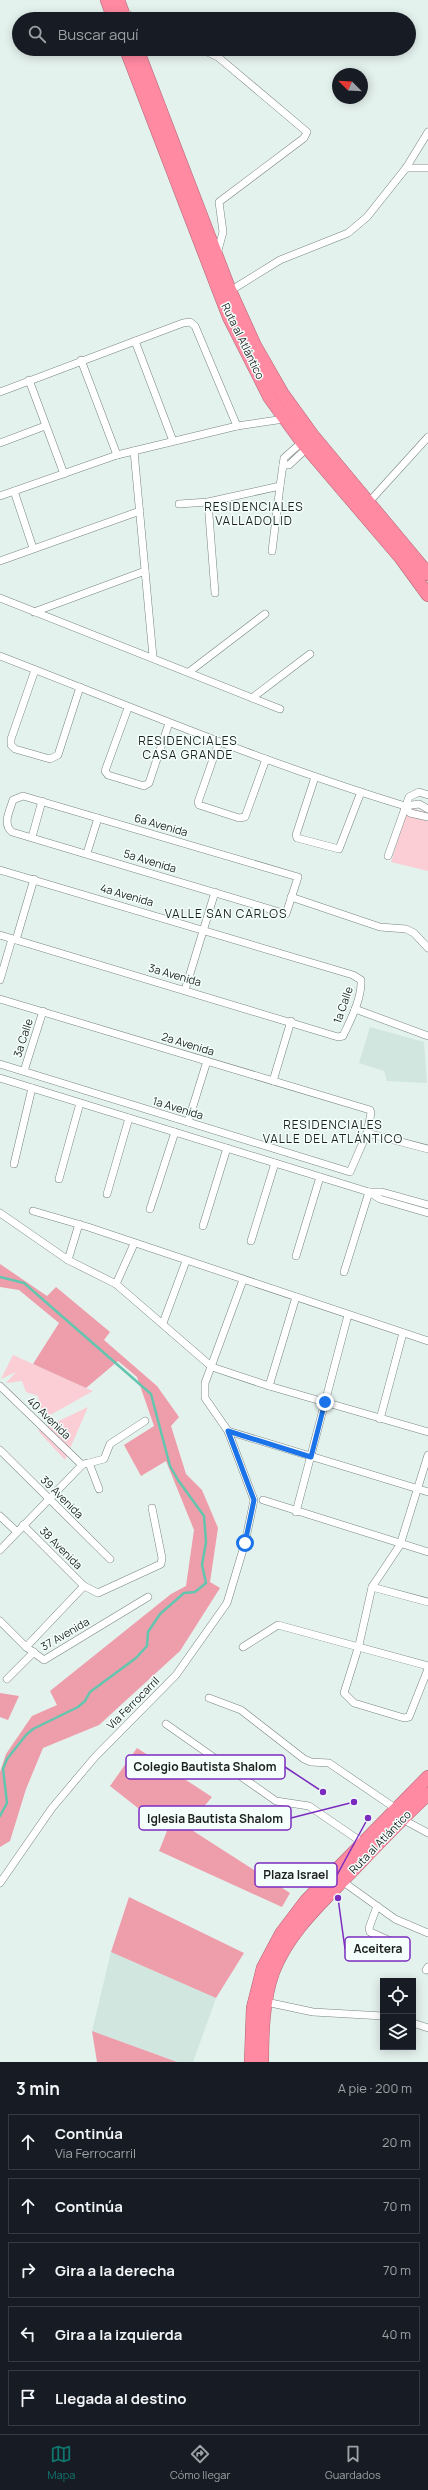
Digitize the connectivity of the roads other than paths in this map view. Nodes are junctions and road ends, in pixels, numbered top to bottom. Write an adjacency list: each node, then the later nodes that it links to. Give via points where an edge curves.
1 (107, 0): 2 (highway)
2 (120, 12)
3 (129, 56): 15 (highway, Ruta al Atlántico, via 229,317 270,398)
4 (139, 56): 9 (highway, Ruta al Atlántico)
5 (216, 56): 9 (street, via 307,132 304,138 219,202 223,232)
6 (428, 132): 7 (street)
7 (406, 168): 8 (street); 10 (street, via 367,217 348,232 280,260)
8 (428, 168)
9 (217, 255): 10 (highway, Ruta al Atlántico)
10 (230, 291): 29 (highway, Ruta al Atlántico, via 255,346 282,393 313,436)
11 (135, 341): 12 (street); 17 (street, via 183,323 190,322 195,326); 19 (street)
12 (81, 360): 13 (street); 23 (street)
13 (29, 380): 14 (street); 16 (street)
14 (0, 392)
15 (284, 419): 17 (street); 21 (highway, Ruta al Atlántico)
16 (45, 426): 20 (street); 24 (street)
17 (237, 426): 19 (street)
18 (428, 437): 29 (street)
19 (173, 442): 22 (street)
20 (0, 443)
21 (305, 445): 25 (street, via 284,458); 38 (highway, Ruta al Atlántico, via 401,558)
22 (134, 451): 23 (street); 31 (street)
23 (117, 455): 24 (street)
24 (64, 474): 26 (street)
25 (280, 486): 28 (street); 33 (street)
26 (14, 491): 27 (street); 32 (street)
27 (0, 496)
28 (208, 502): 30 (street); 37 (street)
29 (369, 502): 36 (highway, Ruta al Atlántico)
30 (179, 504)
31 (140, 511): 32 (street); 35 (street)
32 (33, 548): 34 (street)
33 (272, 551)
34 (0, 561)
35 (145, 570): 40 (street); 44 (street)
36 (428, 574)
37 (215, 593)
38 (428, 595)
39 (0, 598): 40 (street)
40 (34, 612): 44 (street)
41 (265, 614): 46 (street)
42 (310, 654): 48 (street)
43 (0, 656): 45 (street)
44 (153, 657): 46 (street)
45 (35, 670): 47 (street); 47 (street, via 11,739 11,744 16,749 50,759 58,755)
46 (189, 672): 48 (street)
47 (80, 687): 49 (street)
48 (252, 698): 50 (street)
49 (128, 708): 51 (street); 51 (street, via 105,771 108,775 147,785)
50 (280, 709)
51 (169, 723): 52 (street)
52 (219, 742): 53 (street); 53 (street, via 198,802 200,805 242,819 245,817)
53 (266, 759): 54 (street)
54 (315, 777): 55 (street); 55 (street, via 297,838 339,850)
55 (361, 792): 58 (street)
56 (428, 795): 58 (street, via 419,792 412,794)
57 (42, 801): 61 (street, 6a Avenida); 62 (street, 6a Avenida, via 18,797 13,800 6,823); 63 (street)
58 (404, 806): 59 (street, via 419,804); 60 (street, via 410,813); 65 (street)
59 (428, 809)
60 (428, 817)
61 (98, 818): 64 (street); 69 (street, 6a Avenida, via 298,877)
62 (8, 828): 63 (street, 5a Avenida)
63 (32, 837): 64 (street, 5a Avenida)
64 (87, 853): 68 (street, 5a Avenida)
65 (388, 856)
66 (0, 870): 67 (street, 4a Avenida)
67 (34, 879): 70 (street, 4a Avenida); 72 (street)
68 (215, 892): 69 (street, 5a Avenida, via 286,914); 70 (street)
69 (291, 897): 73 (street, via 380,927 406,929 414,932)
70 (203, 929): 75 (street, 4a Avenida, via 353,975); 76 (street)
71 (0, 935): 72 (street, 3a Avenida)
72 (14, 939): 74 (street); 76 (street, 3a Avenida)
73 (428, 948)
74 (0, 980)
75 (361, 980): 78 (street, 1a Calle)
76 (184, 990): 80 (street, 3a Avenida)
77 (0, 999): 79 (street, 2a Avenida)
78 (355, 1009): 81 (street, 1a Calle); 82 (street)
79 (43, 1011): 83 (street, 2a Avenida); 85 (street, 3a Calle)
80 (291, 1021): 81 (street, 3a Avenida, via 338,1037); 87 (street)
81 (343, 1036)
82 (428, 1036)
83 (207, 1061): 87 (street, 2a Avenida); 91 (street)
84 (0, 1064): 85 (street, 1a Avenida)
85 (24, 1071): 91 (street, 1a Avenida)
86 (0, 1078): 88 (street)
87 (273, 1081): 93 (street, 2a Avenida, via 370,1110)
88 (32, 1088): 89 (street); 97 (street)
89 (80, 1103): 90 (street); 99 (street)
90 (129, 1118): 92 (street); 101 (street)
91 (188, 1122): 93 (street, 1a Avenida, via 350,1172)
92 (175, 1132): 94 (street); 103 (street)
93 (367, 1133): 95 (street)
94 (227, 1148): 96 (street); 108 (street)
95 (428, 1149)
96 (275, 1163): 98 (street); 109 (street)
97 (14, 1164)
98 (320, 1177): 100 (street); 111 (street)
99 (59, 1179)
100 (369, 1192): 102 (street, via 382,1192); 106 (street, via 380,1199); 114 (street)
101 (106, 1194)
102 (428, 1205)
103 (150, 1209)
104 (33, 1211): 107 (street)
105 (0, 1213): 112 (street)
106 (428, 1213)
107 (79, 1224): 110 (street); 112 (street)
108 (203, 1226)
109 (250, 1241)
110 (134, 1244): 113 (street); 116 (street)
111 (296, 1256)
112 (68, 1260): 116 (street)
113 (186, 1261): 115 (street); 119 (street)
114 (344, 1272)
115 (243, 1280): 117 (street); 122 (street, Via Ferrocarril)
116 (116, 1284): 119 (street)
117 (296, 1297): 118 (street); 124 (street)
118 (348, 1315): 120 (street); 125 (street)
119 (163, 1323): 122 (street)
120 (403, 1333): 121 (street); 126 (street)
121 (428, 1342)
122 (212, 1367): 124 (street); 128 (street, Via Ferrocarril, via 205,1383 205,1398)
123 (0, 1386): 133 (street, 40 Avenida)
124 (269, 1386): 125 (street)
125 (325, 1402): 126 (street); 132 (street)
126 (380, 1418): 129 (street)
127 (145, 1421): 133 (street, via 110,1444 104,1459)
128 (228, 1431): 132 (street); 168 (street, Via Ferrocarril, via 254,1500 245,1543 227,1603 176,1675 95,1758 57,1802)
129 (428, 1432)
130 (0, 1450): 137 (street, 39 Avenida)
131 (428, 1455): 135 (street)
132 (311, 1457): 135 (street); 140 (street)
133 (85, 1464): 134 (street); 137 (street)
134 (99, 1489)
135 (417, 1489): 136 (street); 144 (street)
136 (428, 1492)
137 (49, 1499): 142 (street); 147 (street, 39 Avenida)
138 (263, 1500): 140 (street)
139 (152, 1508): 148 (street, via 161,1564 103,1592 96,1592)
140 (296, 1512): 144 (street)
141 (0, 1516): 143 (street)
142 (23, 1525): 143 (street); 148 (street, 38 Avenida)
143 (16, 1531): 145 (street)
144 (400, 1545): 146 (street); 149 (street)
145 (0, 1550)
146 (428, 1552)
147 (110, 1559)
148 (84, 1586): 154 (street)
149 (372, 1586): 151 (street); 153 (street)
150 (148, 1597): 156 (street, 37 Avenida, via 46,1660)
151 (428, 1602)
152 (2, 1627): 154 (street, 37 Avenida)
153 (358, 1646): 155 (street, via 278,1626); 157 (street); 158 (street, via 344,1693 354,1703 408,1717)
154 (26, 1647): 156 (street, 37 Avenida)
155 (243, 1647)
156 (34, 1652): 159 (street)
157 (428, 1666)
158 (428, 1669)
159 (7, 1679)
160 (209, 1698): 164 (street, via 241,1710 304,1759 329,1763)
161 (166, 1724): 166 (street, via 276,1801 309,1806)
162 (428, 1777): 164 (highway, Ruta al Atlántico)
163 (428, 1794): 164 (highway, Ruta al Atlántico)
164 (399, 1813): 165 (street); 166 (highway, Ruta al Atlántico); 167 (highway, Ruta al Atlántico)
165 (428, 1834)
166 (363, 1843): 176 (highway, Ruta al Atlántico, via 306,1901 281,1934 263,1968 253,2008)
167 (342, 1881): 169 (street); 172 (highway, Ruta al Atlántico, via 315,1908 290,1940 273,1972)
168 (0, 1883)
169 (377, 1906): 170 (street, via 395,1919); 171 (street, via 369,1928 370,1932)
170 (428, 1933)
171 (395, 1944)
172 (266, 2002): 173 (street, via 313,2012); 177 (highway, Ruta al Atlántico)
173 (380, 2016)
174 (416, 2024): 175 (street)
175 (428, 2028)
176 (251, 2062)
177 (262, 2062)

